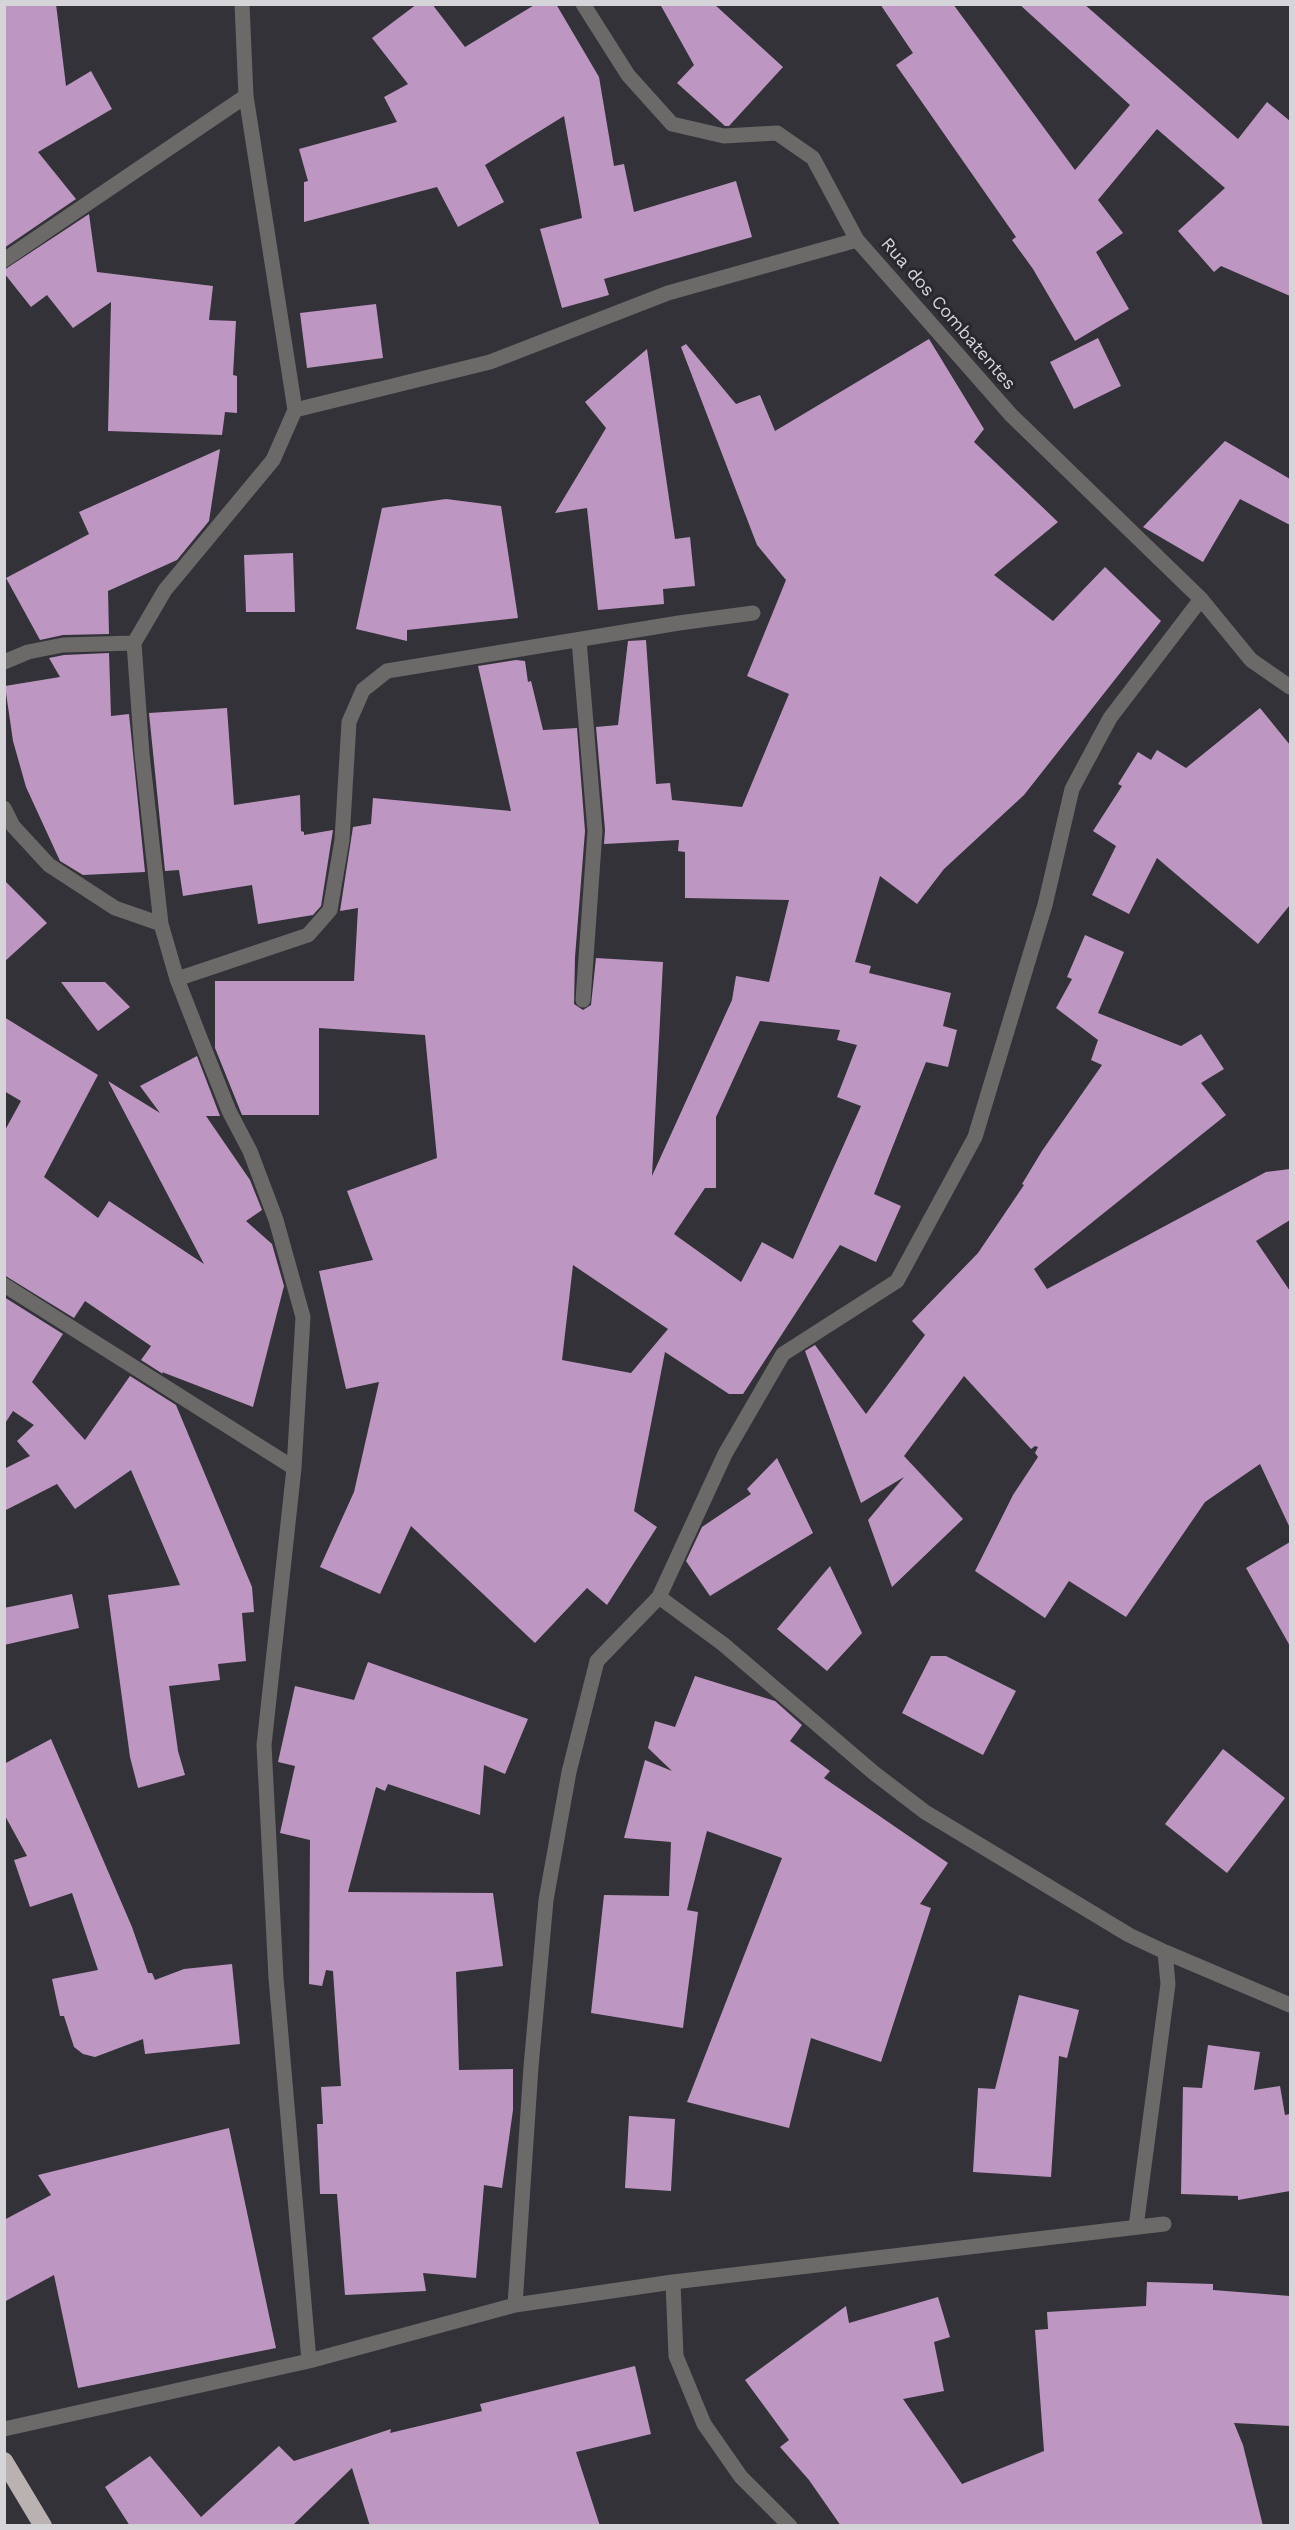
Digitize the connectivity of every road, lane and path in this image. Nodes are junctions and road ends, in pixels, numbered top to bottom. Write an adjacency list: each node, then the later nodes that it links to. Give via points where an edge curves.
1 (583, 4): 4 (street, Rua dos Combatentes, via 628,75 672,124 724,136 777,133 813,158)
2 (241, 5): 3 (street)
3 (246, 96): 5 (street); 6 (street)
4 (857, 240): 6 (street, via 668,293 490,362); 7 (street, Rua dos Combatentes, via 1011,415)
5 (4, 260)
6 (295, 410): 10 (street, via 273,460 165,590)
7 (1201, 599): 12 (street, Rua dos Combatentes, via 1251,660); 19 (street, via 1110,718 1072,789 1045,905 975,1137 897,1281 783,1354 725,1454)
8 (753, 613): 9 (street)
9 (579, 640): 15 (street, via 387,671 363,690 349,722 342,840 330,910 308,935); 16 (street, via 595,831)
10 (134, 643): 11 (street, via 63,645); 14 (street)
11 (4, 662)
12 (1290, 687)
13 (4, 808): 14 (street, via 13,826 49,865 115,908)
14 (161, 924): 15 (street)
15 (177, 979): 18 (street, via 272,1210 303,1317)
16 (583, 1000)
17 (4, 1285): 18 (street)
18 (294, 1468): 26 (street, via 264,1744 276,1978)
19 (659, 1597): 20 (street, via 723,1644 925,1812 1129,1935); 25 (street, via 597,1661 569,1772 546,1900)
20 (1165, 1952): 21 (street); 23 (street, via 1168,1984)
21 (1290, 2005)
22 (1164, 2224): 23 (street)
23 (1136, 2227): 24 (street)
24 (673, 2282): 25 (street); 30 (street, via 676,2356 704,2424 741,2477)
25 (515, 2305): 26 (street)
26 (309, 2361): 27 (street)
27 (4, 2429)
28 (4, 2461): 29 (highway)
29 (43, 2526)
30 (790, 2526)

